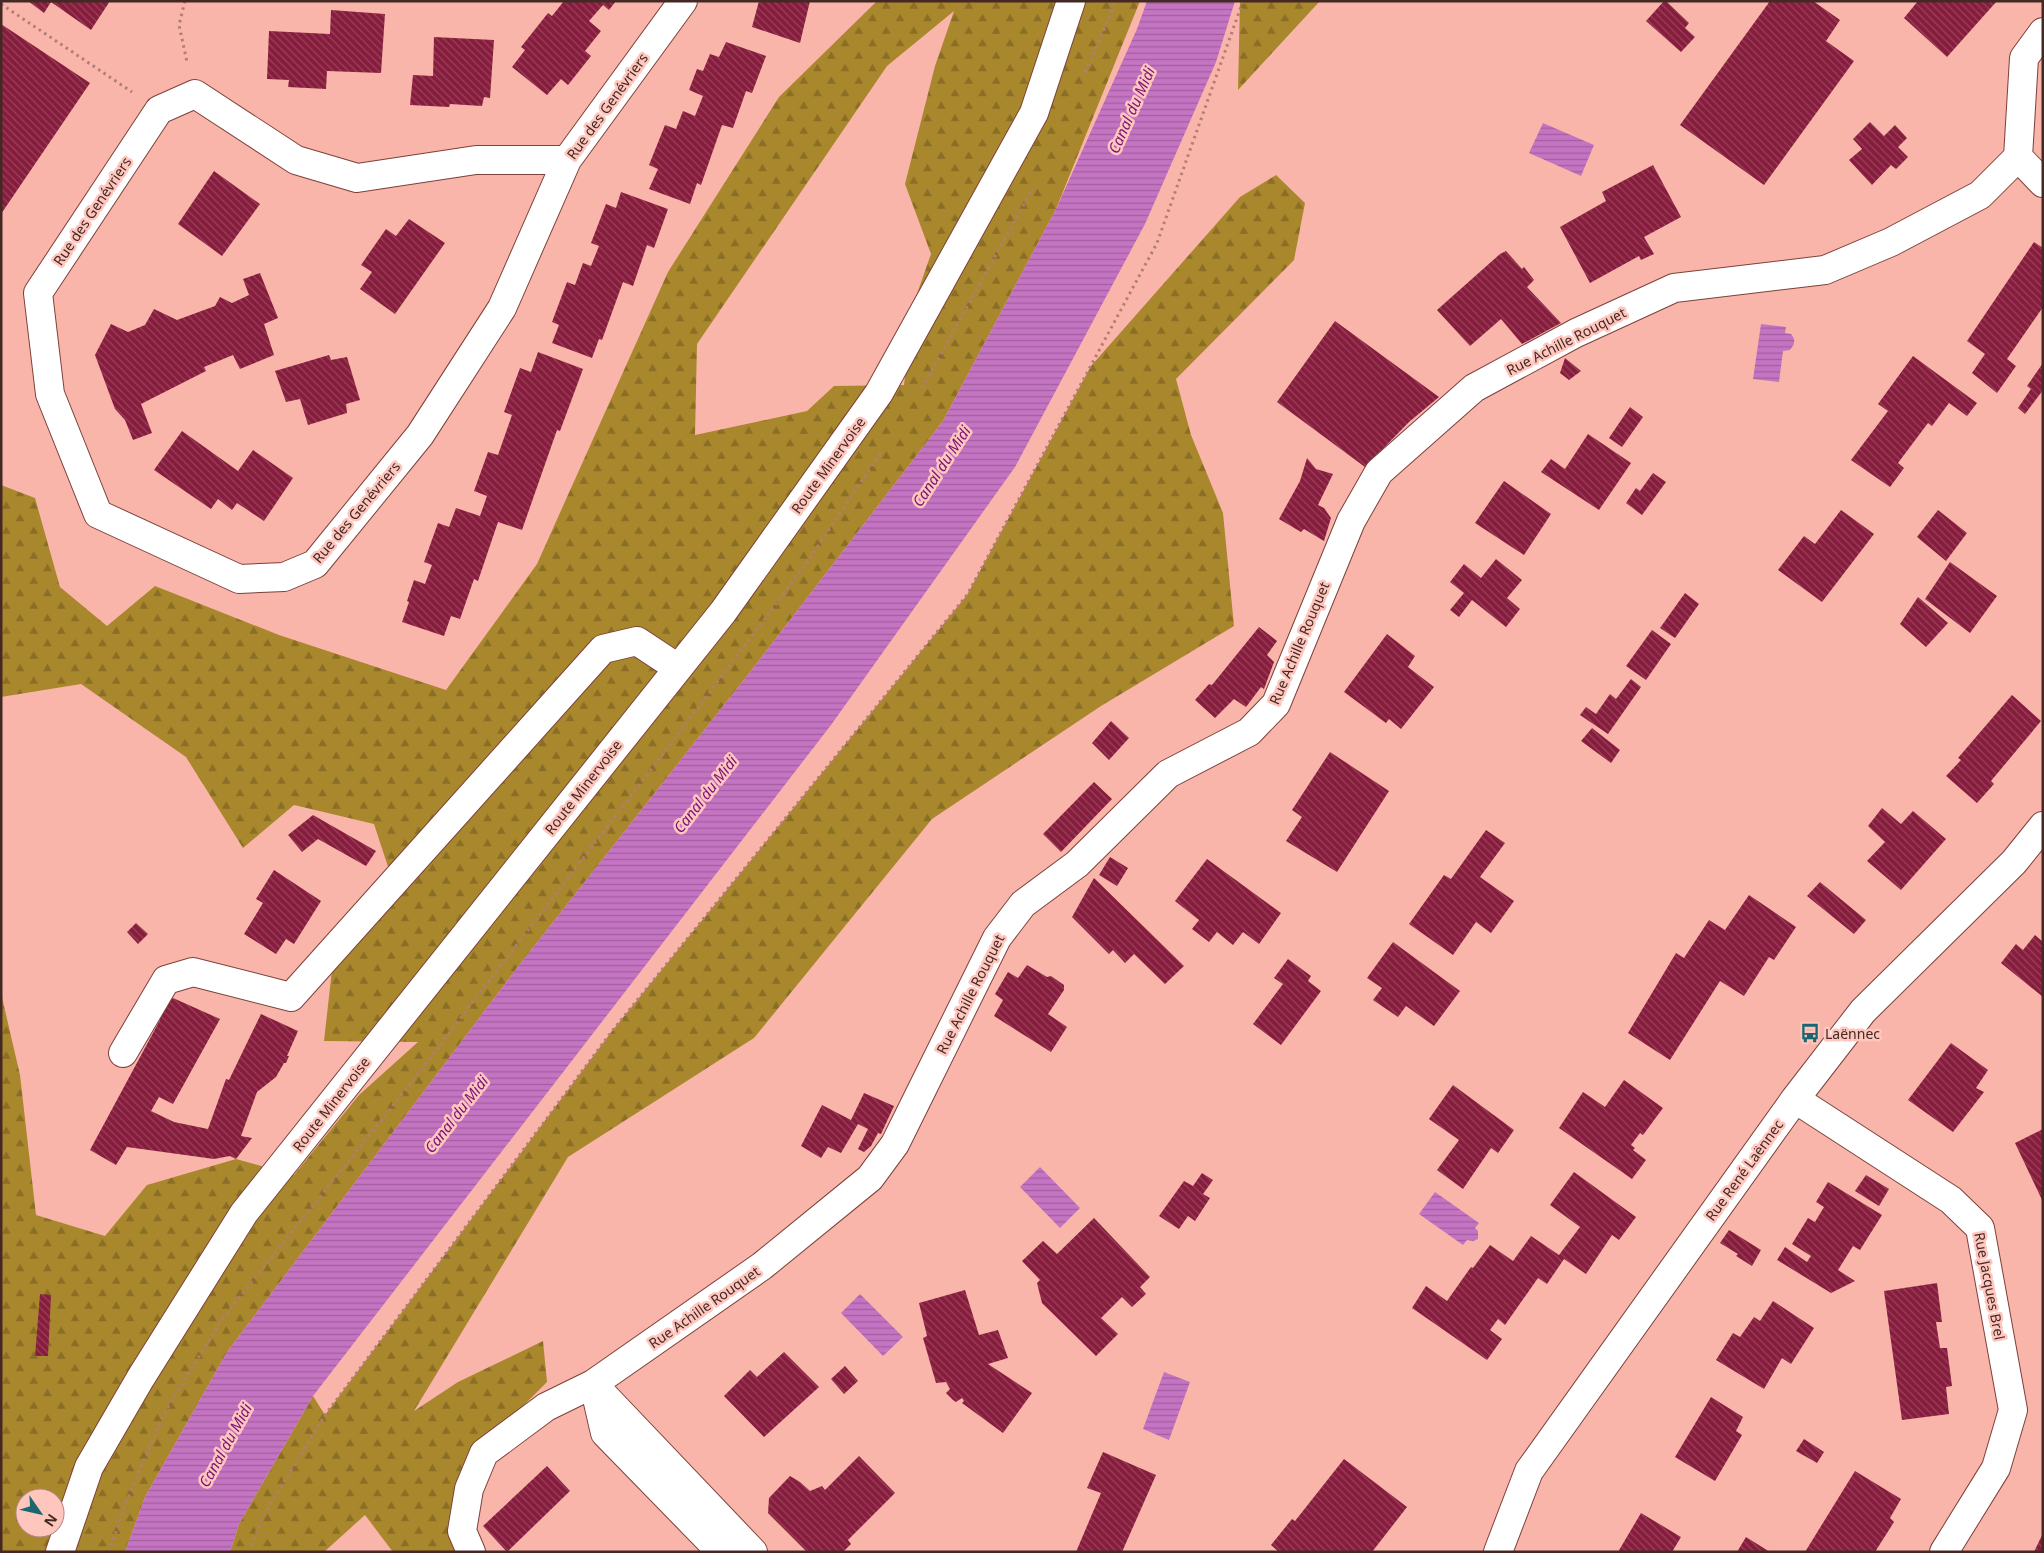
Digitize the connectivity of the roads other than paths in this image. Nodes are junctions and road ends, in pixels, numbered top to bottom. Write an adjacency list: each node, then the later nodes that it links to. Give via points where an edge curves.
1 (683, 1): 5 (street, Rue des Genévriers)
2 (1071, 1): 7 (street, Route Minervoise, via 1034,113 879,393 723,612)
3 (2043, 32): 4 (street, via 2024,58)
4 (2018, 157): 6 (street); 11 (street, Rue Achille Rouquet, via 1980,195 1892,242 1825,270 1674,288 1576,332 1474,388 1379,472 1351,520 1276,704 1250,732 1168,774 1076,864 1023,904 997,938 894,1144 870,1178 762,1266)
5 (567, 160): 5 (street, Rue des Genévriers, via 502,308 420,435 316,564 284,577 239,579 98,514 50,394 38,293 159,110 195,94 296,160 357,178 476,160)
6 (2043, 183)
7 (678, 668): 9 (street, via 637,641 603,649 291,997 193,972 166,980); 12 (street, Route Minervoise, via 244,1214 89,1467)
8 (2043, 826): 10 (street, Rue René Laënnec, via 2014,862 1863,1011)
9 (124, 1053)
10 (1795, 1099): 16 (street, Rue René Laënnec, via 1529,1471); 17 (street, Rue Jacques Brel, via 1951,1200 1980,1228 2013,1410 1996,1468)
11 (593, 1384): 13 (street, Rue Achille Rouquet, via 546,1407 484,1453 470,1489 462,1531); 14 (street, via 605,1433); 15 (street)
12 (60, 1552)
13 (471, 1552)
14 (721, 1552)
15 (753, 1552)
16 (1498, 1552)
17 (1944, 1552)

